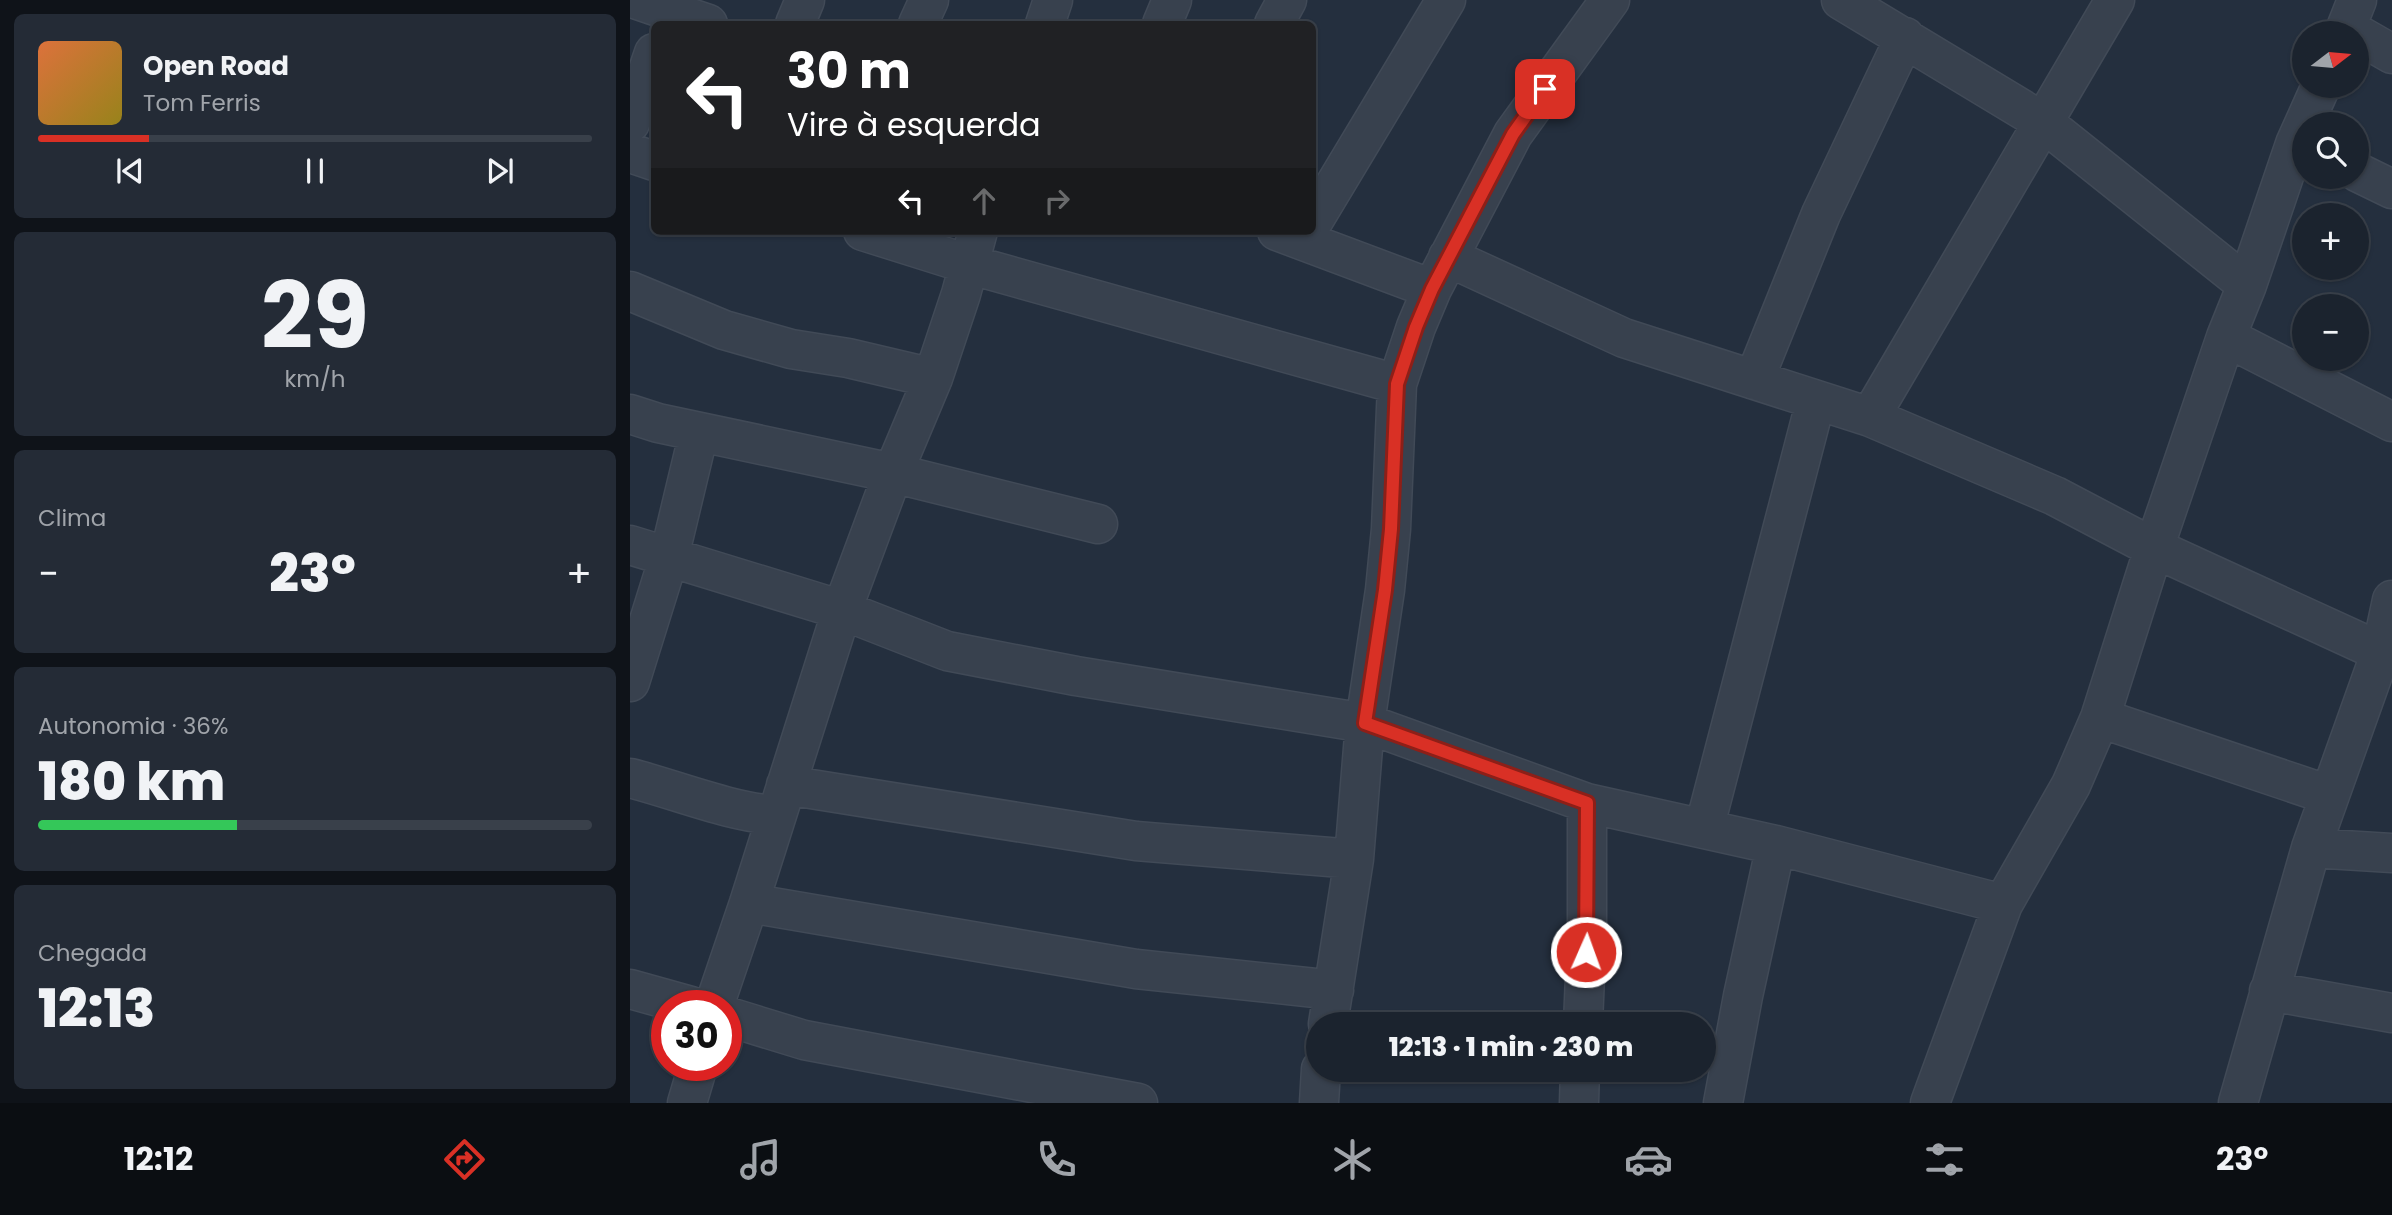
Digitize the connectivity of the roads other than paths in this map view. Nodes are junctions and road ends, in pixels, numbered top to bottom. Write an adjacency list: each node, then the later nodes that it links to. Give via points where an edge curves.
1 (805, 0): 12 (street)
2 (929, 0): 13 (street)
3 (1053, 0): 14 (street)
4 (1172, 0): 15 (street)
5 (1286, 0): 16 (street)
6 (1610, 0): 32 (street, via 1513,134)
7 (1841, 0): 17 (street)
8 (2115, 0): 21 (street)
9 (1435, 4): 28 (street)
10 (661, 9): 11 (street)
11 (699, 21)
12 (796, 21)
13 (919, 21)
14 (1046, 21)
15 (1163, 21)
16 (1276, 21)
17 (1905, 37): 21 (street); 37 (street, via 1821,214)
18 (2370, 39): 19 (street)
19 (2392, 54)
20 (651, 62): 22 (street)
21 (2043, 122): 33 (street); 41 (street)
22 (630, 123)
23 (630, 153): 24 (street)
24 (651, 160)
25 (2292, 167): 33 (street)
26 (2369, 178): 27 (street)
27 (2392, 189)
28 (1316, 204)
29 (890, 235): 31 (street)
30 (1313, 235): 32 (street)
31 (973, 247): 36 (street); 38 (street)
32 (1440, 273): 37 (street); 38 (street)
33 (2247, 285): 35 (street)
34 (630, 291): 36 (street, via 737,334)
35 (2226, 337): 42 (street); 47 (street)
36 (933, 378): 44 (street)
37 (1754, 380): 39 (street)
38 (1397, 384): 54 (street, via 1391,529)
39 (1816, 400): 41 (street); 59 (street)
40 (630, 414): 43 (street)
41 (1870, 417): 47 (street, via 2054,496)
42 (2392, 422)
43 (699, 432): 44 (street); 48 (street)
44 (893, 473): 45 (street); 50 (street)
45 (1098, 524)
46 (630, 545): 48 (street)
47 (2154, 548): 51 (street); 53 (street)
48 (669, 557): 50 (street); 52 (street)
49 (2392, 600): 51 (street)
50 (842, 610): 54 (street, via 947,650); 57 (street)
51 (2387, 651): 56 (street)
52 (630, 682)
53 (2100, 718): 56 (street); 65 (street, via 2071,785)
54 (1365, 723): 58 (street); 63 (street)
55 (630, 778): 57 (street, via 764,814)
56 (2329, 795): 61 (street)
57 (781, 800): 63 (street, via 1136,841); 64 (street)
58 (1587, 803): 59 (street); 71 (street)
59 (1704, 829): 60 (street)
60 (1776, 845): 65 (street); 81 (street)
61 (2311, 848): 62 (street); 68 (street)
62 (2392, 853)
63 (1354, 859): 70 (street)
64 (749, 903): 67 (street); 70 (street)
65 (2003, 904): 82 (street)
66 (630, 989): 69 (street)
67 (719, 990)
68 (2269, 992): 72 (street); 83 (street)
69 (651, 995)
70 (1331, 1007)
71 (1584, 1012)
72 (2392, 1013)
73 (742, 1021): 78 (street, via 804,1040)
74 (694, 1081): 77 (street)
75 (1321, 1082): 79 (street)
76 (1580, 1082): 80 (street)
77 (687, 1103)
78 (1138, 1103)
79 (1320, 1103)
80 (1579, 1103)
81 (1723, 1103)
82 (1930, 1103)
83 (2238, 1103)

